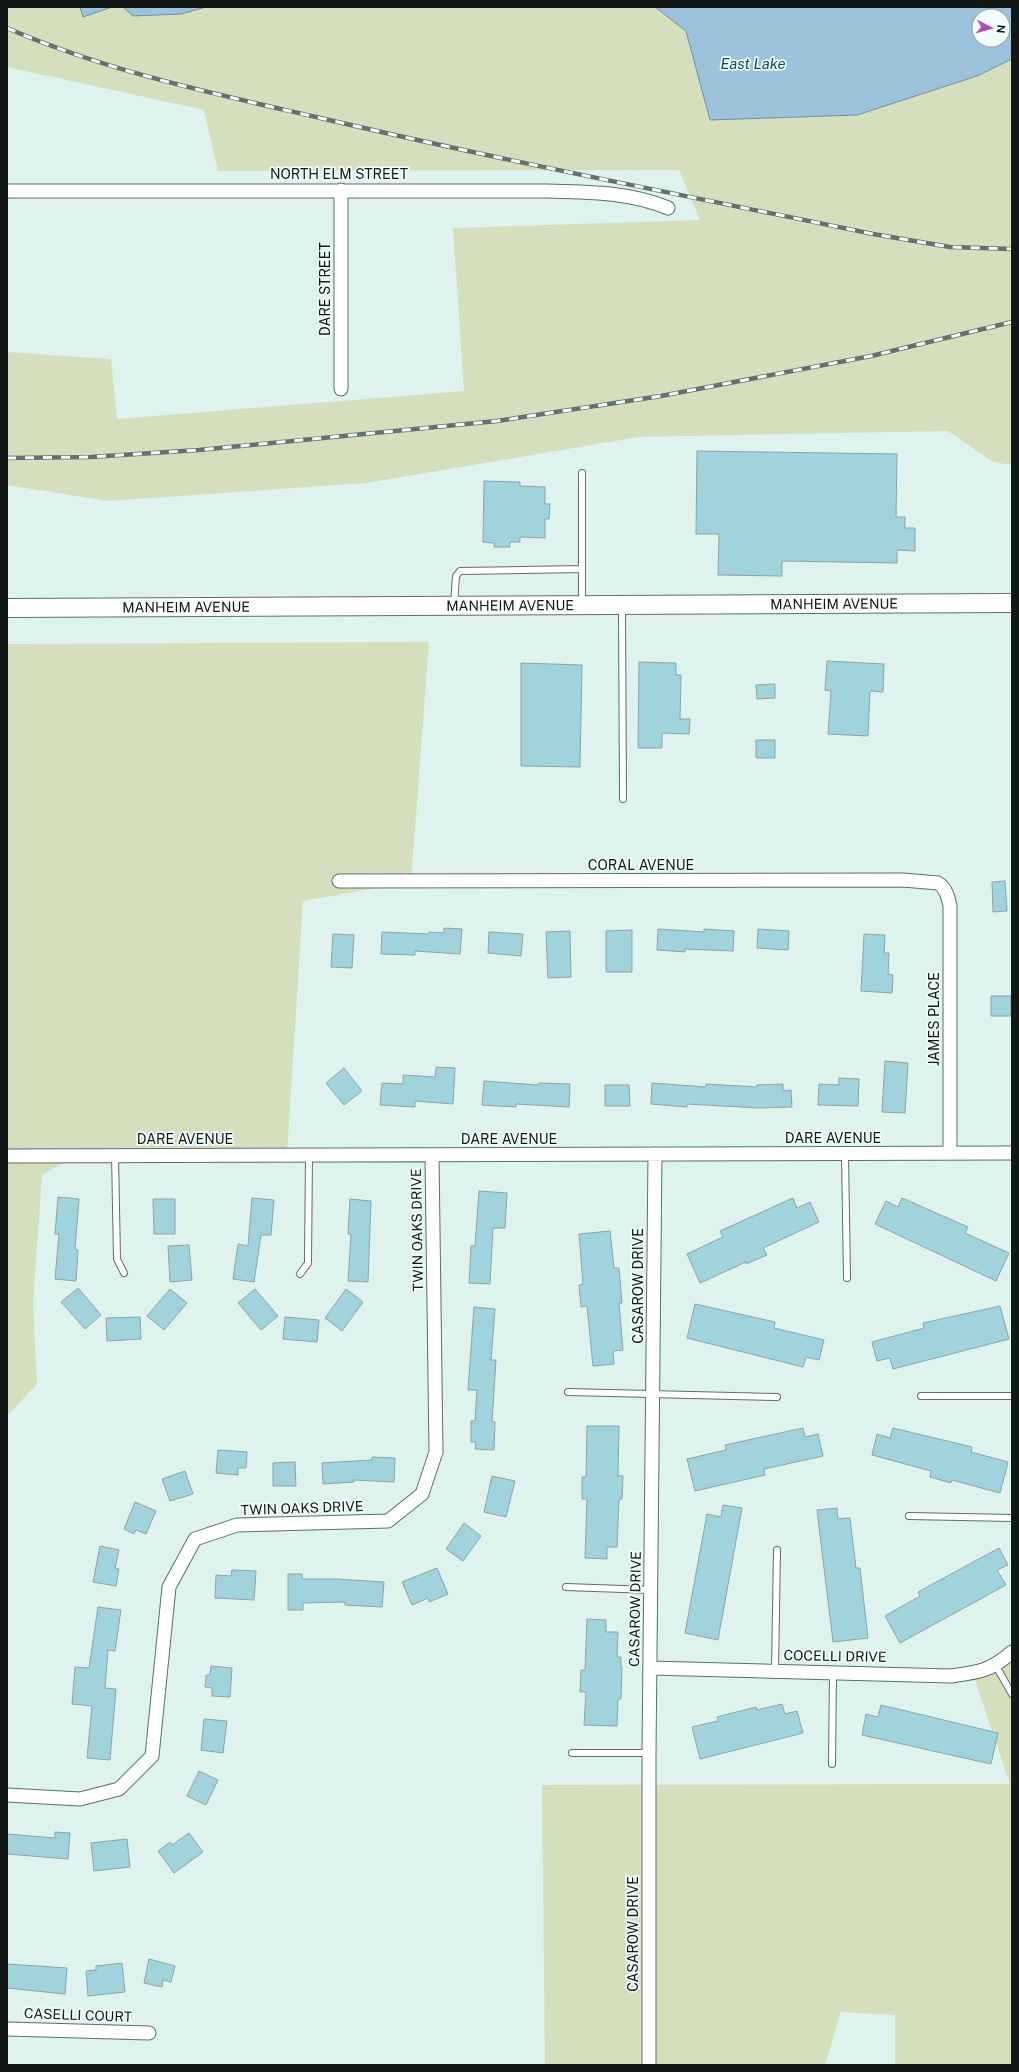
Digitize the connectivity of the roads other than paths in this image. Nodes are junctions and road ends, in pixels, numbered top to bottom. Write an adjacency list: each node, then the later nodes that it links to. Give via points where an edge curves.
1 (341, 190): 2 (street, NORTH ELM STREET); 3 (street, NORTH ELM STREET, via 604,193 650,201); 4 (street, DARE STREET)
2 (7, 191)
3 (668, 208)
4 (341, 389)
5 (582, 473): 6 (lane)
6 (582, 569): 9 (lane); 10 (lane, via 460,571 456,576)
7 (1012, 603): 8 (street, MANHEIM AVENUE)
8 (622, 605): 9 (street, MANHEIM AVENUE); 12 (lane)
9 (582, 606): 10 (street, MANHEIM AVENUE)
10 (454, 607): 11 (street, MANHEIM AVENUE)
11 (7, 608)
12 (623, 799)
13 (339, 881): 14 (street, CORAL AVENUE, via 903,880 927,881)
14 (942, 885): 18 (street, JAMES PLACE, via 950,906)
15 (1012, 1153): 18 (street, DARE AVENUE)
16 (655, 1154): 17 (street, DARE AVENUE); 21 (street, DARE AVENUE); 27 (street, CASAROW DRIVE)
17 (845, 1154): 18 (street, DARE AVENUE); 25 (lane)
18 (950, 1154)
19 (115, 1155): 20 (street, DARE AVENUE); 22 (street, DARE AVENUE); 23 (lane, via 117,1259)
20 (309, 1155): 21 (street, DARE AVENUE); 24 (lane, via 308,1263)
21 (432, 1155): 45 (street, TWIN OAKS DRIVE, via 436,1452 422,1494 388,1521 237,1525 195,1538 169,1587 152,1756 119,1789 80,1798)
22 (7, 1156)
23 (124, 1273)
24 (300, 1274)
25 (847, 1278)
26 (568, 1392): 27 (lane)
27 (653, 1394): 30 (lane); 35 (street, CASAROW DRIVE)
28 (921, 1396): 29 (lane)
29 (1012, 1396)
30 (777, 1397)
31 (909, 1516): 32 (lane)
32 (1012, 1518)
33 (777, 1550): 39 (lane)
34 (566, 1588): 35 (lane)
35 (651, 1590): 38 (street, CASAROW DRIVE)
36 (1012, 1652): 37 (street, COCELLI DRIVE)
37 (996, 1666): 40 (street, COCELLI DRIVE, via 974,1673 951,1676); 41 (lane)
38 (650, 1668): 39 (street, COCELLI DRIVE); 43 (street, CASAROW DRIVE)
39 (775, 1671): 40 (street, COCELLI DRIVE)
40 (833, 1672): 44 (lane)
41 (1012, 1694)
42 (572, 1753): 43 (lane)
43 (649, 1753): 48 (street, CASAROW DRIVE)
44 (832, 1764)
45 (7, 1795)
46 (7, 2029): 47 (street, CASELLI COURT)
47 (149, 2033)
48 (649, 2065)

